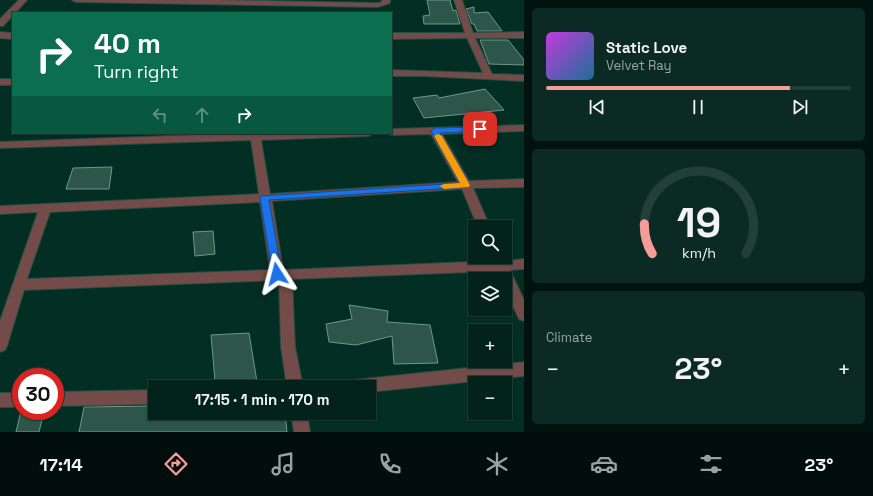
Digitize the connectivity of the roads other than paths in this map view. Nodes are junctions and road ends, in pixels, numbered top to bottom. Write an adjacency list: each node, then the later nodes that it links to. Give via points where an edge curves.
1 (23, 0): 9 (street)
2 (76, 0): 6 (street)
3 (386, 0): 5 (street, via 386,3 378,5)
4 (458, 0): 14 (street)
5 (305, 1): 6 (street); 8 (street)
6 (241, 2): 7 (street)
7 (244, 12)
8 (307, 12)
9 (0, 24)
10 (0, 35): 12 (street)
11 (524, 35): 14 (street)
12 (12, 36)
13 (392, 36): 14 (street)
14 (470, 36): 16 (street)
15 (392, 73): 16 (street)
16 (489, 76): 17 (street)
17 (524, 78)
18 (0, 82): 19 (street)
19 (12, 82)
20 (524, 128): 21 (street)
21 (435, 131): 22 (street); 27 (street)
22 (392, 132)
23 (312, 134): 24 (street)
24 (255, 135): 25 (street); 28 (street)
25 (0, 145)
26 (524, 183): 27 (street)
27 (466, 185): 28 (street); 31 (street)
28 (264, 198): 29 (street); 36 (street)
29 (45, 208): 30 (street); 37 (street)
30 (0, 210)
31 (481, 220)
32 (512, 263): 35 (street)
33 (468, 264): 36 (street)
34 (500, 264): 39 (street)
35 (524, 264)
36 (281, 274): 37 (street); 42 (street)
37 (20, 284): 38 (street)
38 (5, 305): 40 (street)
39 (524, 315)
40 (0, 346)
41 (524, 369): 43 (street)
42 (294, 380)
43 (376, 385)
44 (148, 397): 45 (street)
45 (64, 399)
46 (0, 400): 47 (street)
47 (12, 400)
48 (300, 420): 49 (street)
49 (302, 432)

